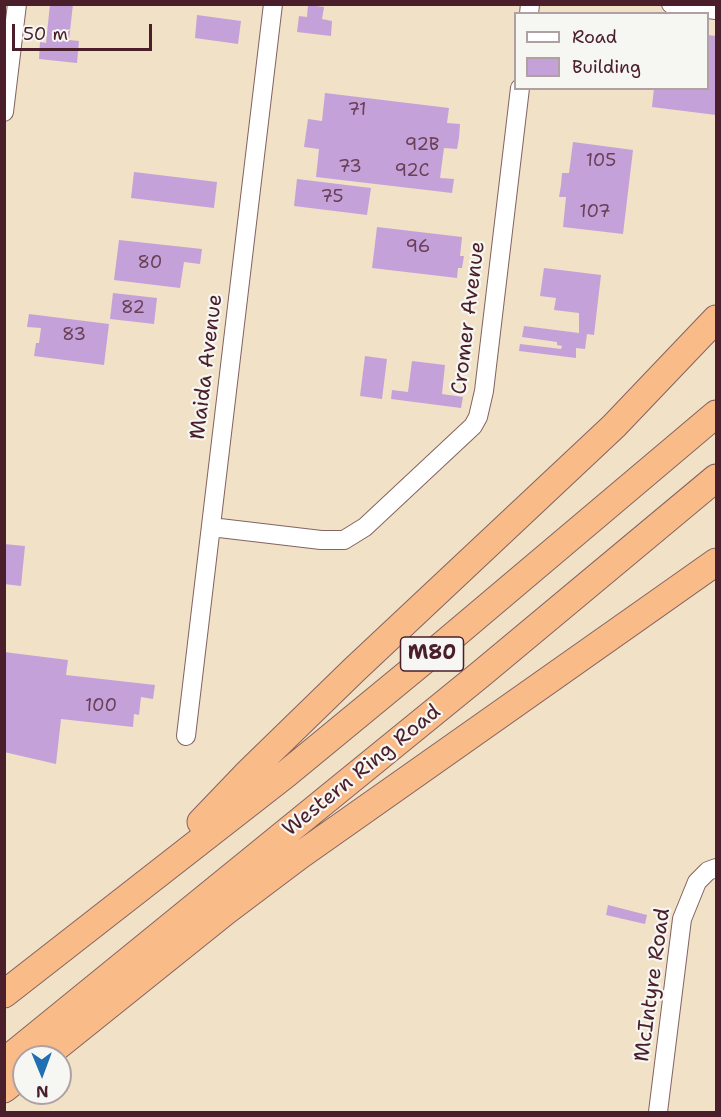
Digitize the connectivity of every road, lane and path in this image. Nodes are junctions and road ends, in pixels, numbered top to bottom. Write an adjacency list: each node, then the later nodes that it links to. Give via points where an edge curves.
1 (17, 4): 6 (street)
2 (273, 4): 10 (street, Maida Avenue)
3 (671, 4): 4 (street)
4 (717, 10)
5 (520, 90): 10 (street, Cromer Avenue, via 484,391 473,426 365,527 344,540)
6 (4, 112)
7 (717, 319): 14 (highway, via 614,426 246,775)
8 (717, 414): 14 (highway, M80, via 295,766)
9 (717, 478): 17 (highway, Western Ring Road / M80)
10 (211, 526): 12 (street, Maida Avenue)
11 (717, 562): 16 (highway, via 226,910)
12 (186, 736)
13 (712, 869): 18 (street, McIntyre Road, via 694,888 682,919)
14 (140, 886): 15 (highway, M80)
15 (4, 994)
16 (59, 1045)
17 (4, 1062)
18 (658, 1113)

